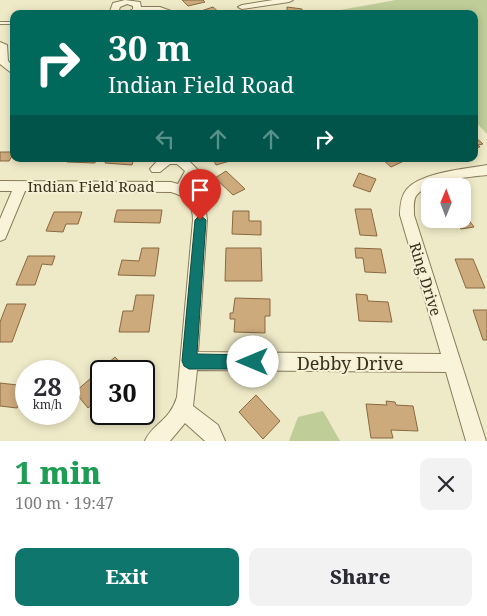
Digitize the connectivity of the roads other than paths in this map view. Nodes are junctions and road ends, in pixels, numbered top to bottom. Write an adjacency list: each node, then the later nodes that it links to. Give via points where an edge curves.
1 (289, 0): 2 (street)
2 (241, 7)
3 (114, 10): 4 (street, via 123,3 137,4)
4 (137, 10): 5 (street)
5 (160, 10)
6 (0, 45): 7 (street, via 3,62)
7 (10, 68)
8 (185, 162): 14 (street, Indian Field Road, via 192,170 191,177)
9 (156, 164): 13 (street)
10 (487, 170): 17 (street, Ring Drive, via 428,182 413,190 407,201 407,215)
11 (0, 186): 12 (street, Indian Field Road)
12 (21, 186): 13 (street, Indian Field Road); 15 (street)
13 (150, 186): 14 (street, Indian Field Road)
14 (181, 189): 16 (street, via 196,199 201,212)
15 (0, 235)
16 (189, 361): 17 (street, Debby Drive); 18 (street)
17 (452, 363): 21 (street, Ring Drive)
18 (183, 410): 19 (street, via 173,426); 20 (street, via 212,432)
19 (155, 441)
20 (215, 441)
21 (476, 441)

